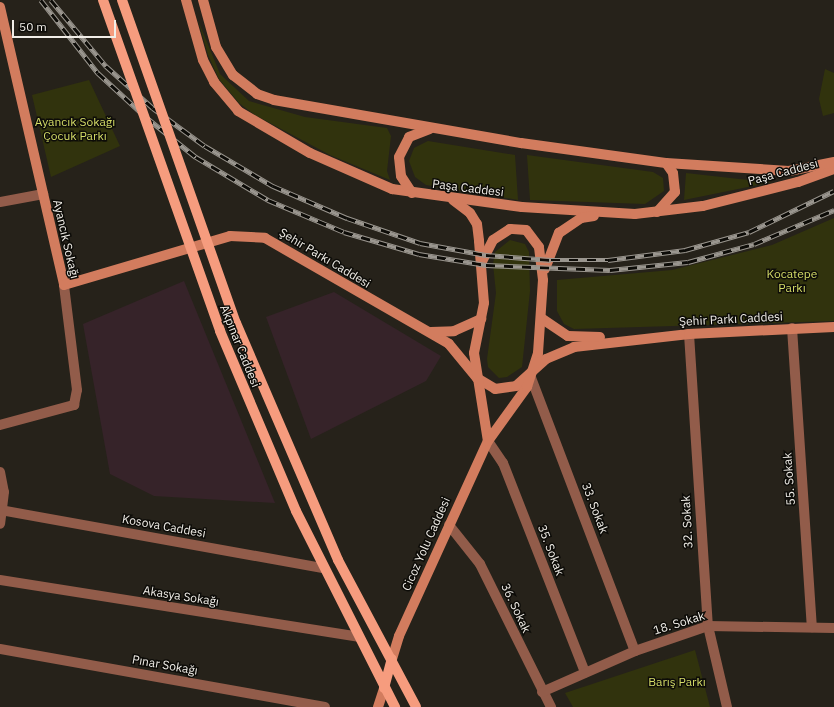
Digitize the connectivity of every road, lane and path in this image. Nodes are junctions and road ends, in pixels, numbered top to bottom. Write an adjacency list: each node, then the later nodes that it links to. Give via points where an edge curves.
1 (104, 0): 34 (main road, Akpınar Caddesi, bridge, via 220,331)
2 (122, 0): 42 (main road, Akpınar Caddesi, bridge, via 236,323 338,560)
3 (186, 0): 10 (main road, Paşa Caddesi, via 203,60 214,82 238,111 345,171)
4 (203, 0): 6 (main road, Paşa Caddesi, via 210,30 223,62 243,86 257,94)
5 (0, 7): 11 (main road, Ayancık Sokağı)
6 (432, 128): 8 (main road, Paşa Caddesi); 10 (main road, via 409,137 399,157 401,176)
7 (834, 162): 8 (main road, Paşa Caddesi, via 789,171)
8 (666, 163): 14 (main road, via 673,173 675,192)
9 (834, 169): 14 (main road, Paşa Caddesi, via 733,199)
10 (412, 193): 12 (main road, Paşa Caddesi)
11 (42, 194): 13 (street); 18 (main road, Ayancık Sokağı)
12 (452, 199): 15 (main road, Paşa Caddesi); 16 (main road, via 470,213 477,224)
13 (0, 202)
14 (657, 212): 15 (main road, Paşa Caddesi)
15 (612, 214): 17 (main road, via 581,218 559,233)
16 (482, 262): 17 (main road, via 487,249 500,233 520,228 539,247); 20 (main road)
17 (543, 280): 19 (main road)
18 (64, 285): 23 (main road, Şehir Parkı Caddesi, via 230,236 246,235 279,243 392,314); 28 (street, Ayancık Sokağı, via 77,390 74,405)
19 (540, 318): 25 (main road, Şehir Parkı Caddesi, via 568,336); 26 (main road, via 538,353)
20 (480, 319): 23 (main road, Şehir Parkı Caddesi, via 454,331); 27 (main road, via 474,353)
21 (834, 327): 22 (main road, Şehir Parkı Caddesi)
22 (792, 328): 24 (main road, Şehir Parkı Caddesi); 37 (street, 55. Sokak)
23 (428, 331): 27 (main road, Şehir Parkı Caddesi, via 459,352)
24 (689, 334): 25 (main road, Şehir Parkı Caddesi); 36 (street, 32. Sokak)
25 (630, 338): 26 (main road, Şehir Parkı Caddesi, via 558,352)
26 (530, 375): 27 (main road, Şehir Parkı Caddesi, via 524,382 495,389); 29 (main road, Cicoz Yolu Caddesi, via 518,401); 41 (street, 33. Sokak)
27 (477, 378): 29 (main road)
28 (0, 425)
29 (488, 441): 33 (main road, Cicoz Yolu Caddesi); 43 (street, 35. Sokak, via 503,463)
30 (0, 472): 31 (street, via 4,492)
31 (1, 510): 32 (street); 34 (street, Kosova Caddesi)
32 (0, 524)
33 (449, 524): 42 (main road, Cicoz Yolu Caddesi); 45 (street, 36. Sokak, via 480,564)
34 (323, 568): 39 (main road, Akpınar Caddesi)
35 (0, 580): 39 (street, Akasya Sokağı)
36 (708, 626): 37 (street, 18. Sokak); 41 (street, 18. Sokak); 51 (street, 32. Sokak)
37 (812, 627): 38 (street, 18. Sokak)
38 (834, 628)
39 (358, 636): 44 (main road, Akpınar Caddesi)
40 (0, 649): 46 (street, Pınar Sokağı)
41 (635, 651): 43 (street, 18. Sokak)
42 (392, 659): 44 (main road); 49 (main road, Akpınar Caddesi)
43 (585, 672): 45 (street, 18. Sokak)
44 (384, 688): 47 (main road); 48 (main road, Akpınar Caddesi)
45 (542, 692): 50 (street, 36. Sokak)
46 (325, 707)
47 (378, 707)
48 (395, 707)
49 (416, 707)
50 (551, 707)
51 (727, 707)

